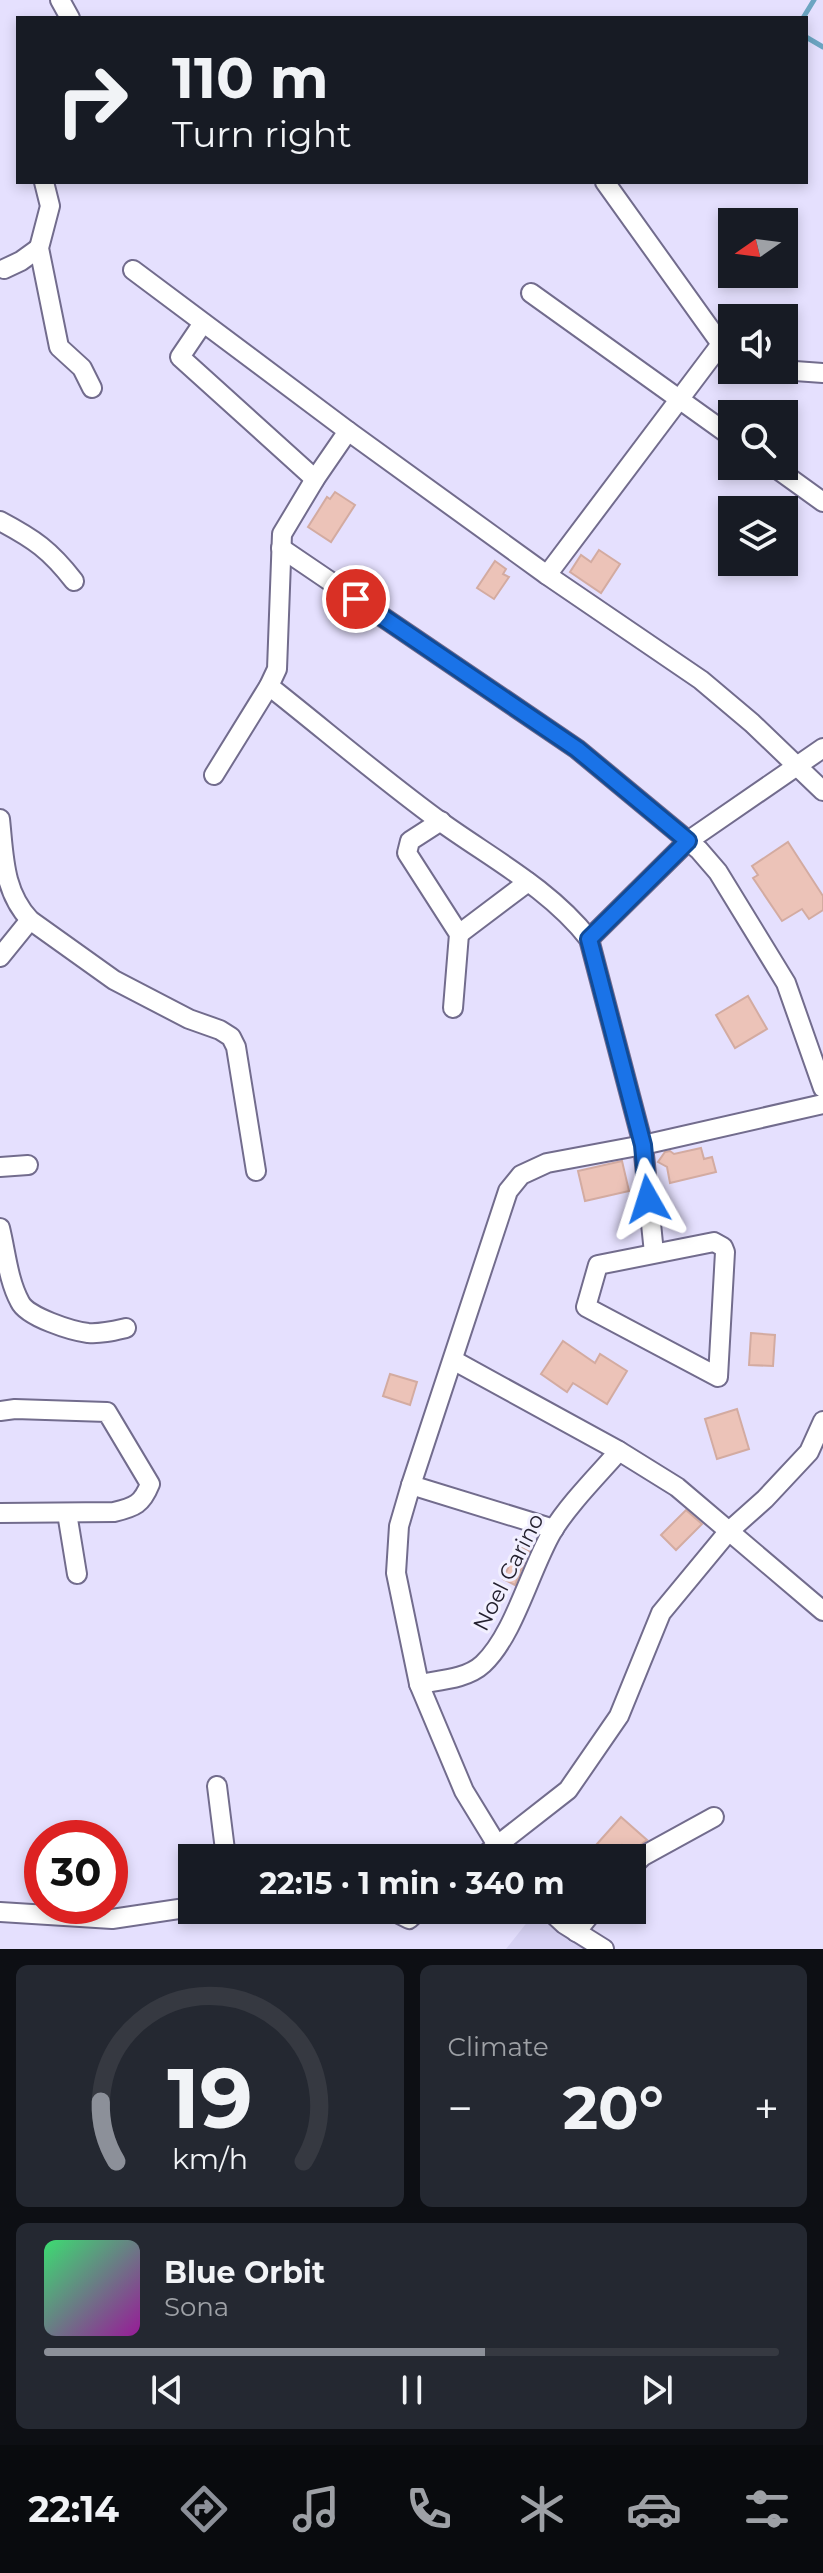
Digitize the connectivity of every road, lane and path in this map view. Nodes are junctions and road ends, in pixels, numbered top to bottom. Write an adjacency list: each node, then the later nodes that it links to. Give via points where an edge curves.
1 (44, 184): 3 (street, via 50,206)
2 (606, 184): 8 (street)
3 (39, 248): 4 (street); 12 (street, via 59,347 82,368)
4 (4, 269)
5 (133, 270): 7 (street)
6 (531, 293): 13 (street)
7 (203, 323): 15 (street); 16 (street, via 180,357)
8 (718, 339)
9 (718, 358): 13 (street)
10 (798, 371): 11 (street)
11 (823, 373)
12 (92, 388)
13 (679, 399): 14 (street); 21 (street)
14 (718, 427)
15 (348, 431): 16 (street); 21 (street)
16 (315, 479): 20 (street, via 282,534)
17 (792, 480): 18 (street)
18 (823, 502)
19 (0, 521): 22 (street, via 56,557)
20 (281, 548): 23 (street, via 277,669); 30 (street, via 577,749)
21 (547, 575): 25 (street, via 701,680)
22 (74, 581)
23 (269, 686): 26 (street); 29 (street)
24 (823, 748): 25 (street)
25 (796, 765): 27 (street); 30 (street)
26 (214, 775)
27 (823, 791)
28 (0, 819): 32 (street, via 7,881)
29 (441, 821): 31 (street); 33 (street, via 410,841 407,853)
30 (688, 841): 34 (street); 37 (street, via 718,872 786,983)
31 (528, 882): 33 (street); 34 (street)
32 (30, 920): 35 (street); 42 (street, via 114,980 231,1037)
33 (459, 934): 36 (street)
34 (589, 939): 39 (street)
35 (0, 957)
36 (453, 1008)
37 (823, 1088)
38 (823, 1104): 39 (street)
39 (643, 1145): 44 (street); 46 (street, via 547,1163 521,1175 508,1191)
40 (28, 1165): 41 (street)
41 (0, 1167)
42 (256, 1171)
43 (0, 1228): 45 (street, via 10,1274 26,1311 89,1333)
44 (654, 1253): 44 (street, via 598,1265 586,1307 718,1377 723,1247 714,1242)
45 (126, 1328)
46 (453, 1360): 49 (street); 50 (street)
47 (0, 1411): 52 (street, via 107,1412 150,1484 144,1499 129,1508)
48 (823, 1421): 54 (street, via 809,1452)
49 (619, 1451): 53 (street, Noel Carino); 54 (street, via 677,1487)
50 (411, 1485): 53 (street); 57 (street, via 399,1526 396,1573)
51 (0, 1513): 52 (street)
52 (67, 1513): 55 (street)
53 (554, 1529): 57 (street, Noel Carino, via 499,1645 482,1665 462,1676)
54 (728, 1532): 56 (street); 62 (street, via 661,1613 619,1716 568,1790)
55 (77, 1574)
56 (823, 1611)
57 (419, 1684): 61 (street)
58 (217, 1786): 60 (street)
59 (714, 1817): 63 (street)
60 (224, 1844)
61 (490, 1844)
62 (506, 1844)
63 (646, 1854)
64 (178, 1909): 65 (street, via 112,1919)
65 (0, 1912)
66 (564, 1924): 68 (street)
67 (583, 1924): 68 (street)
68 (576, 1932): 69 (street)
69 (604, 1949)

